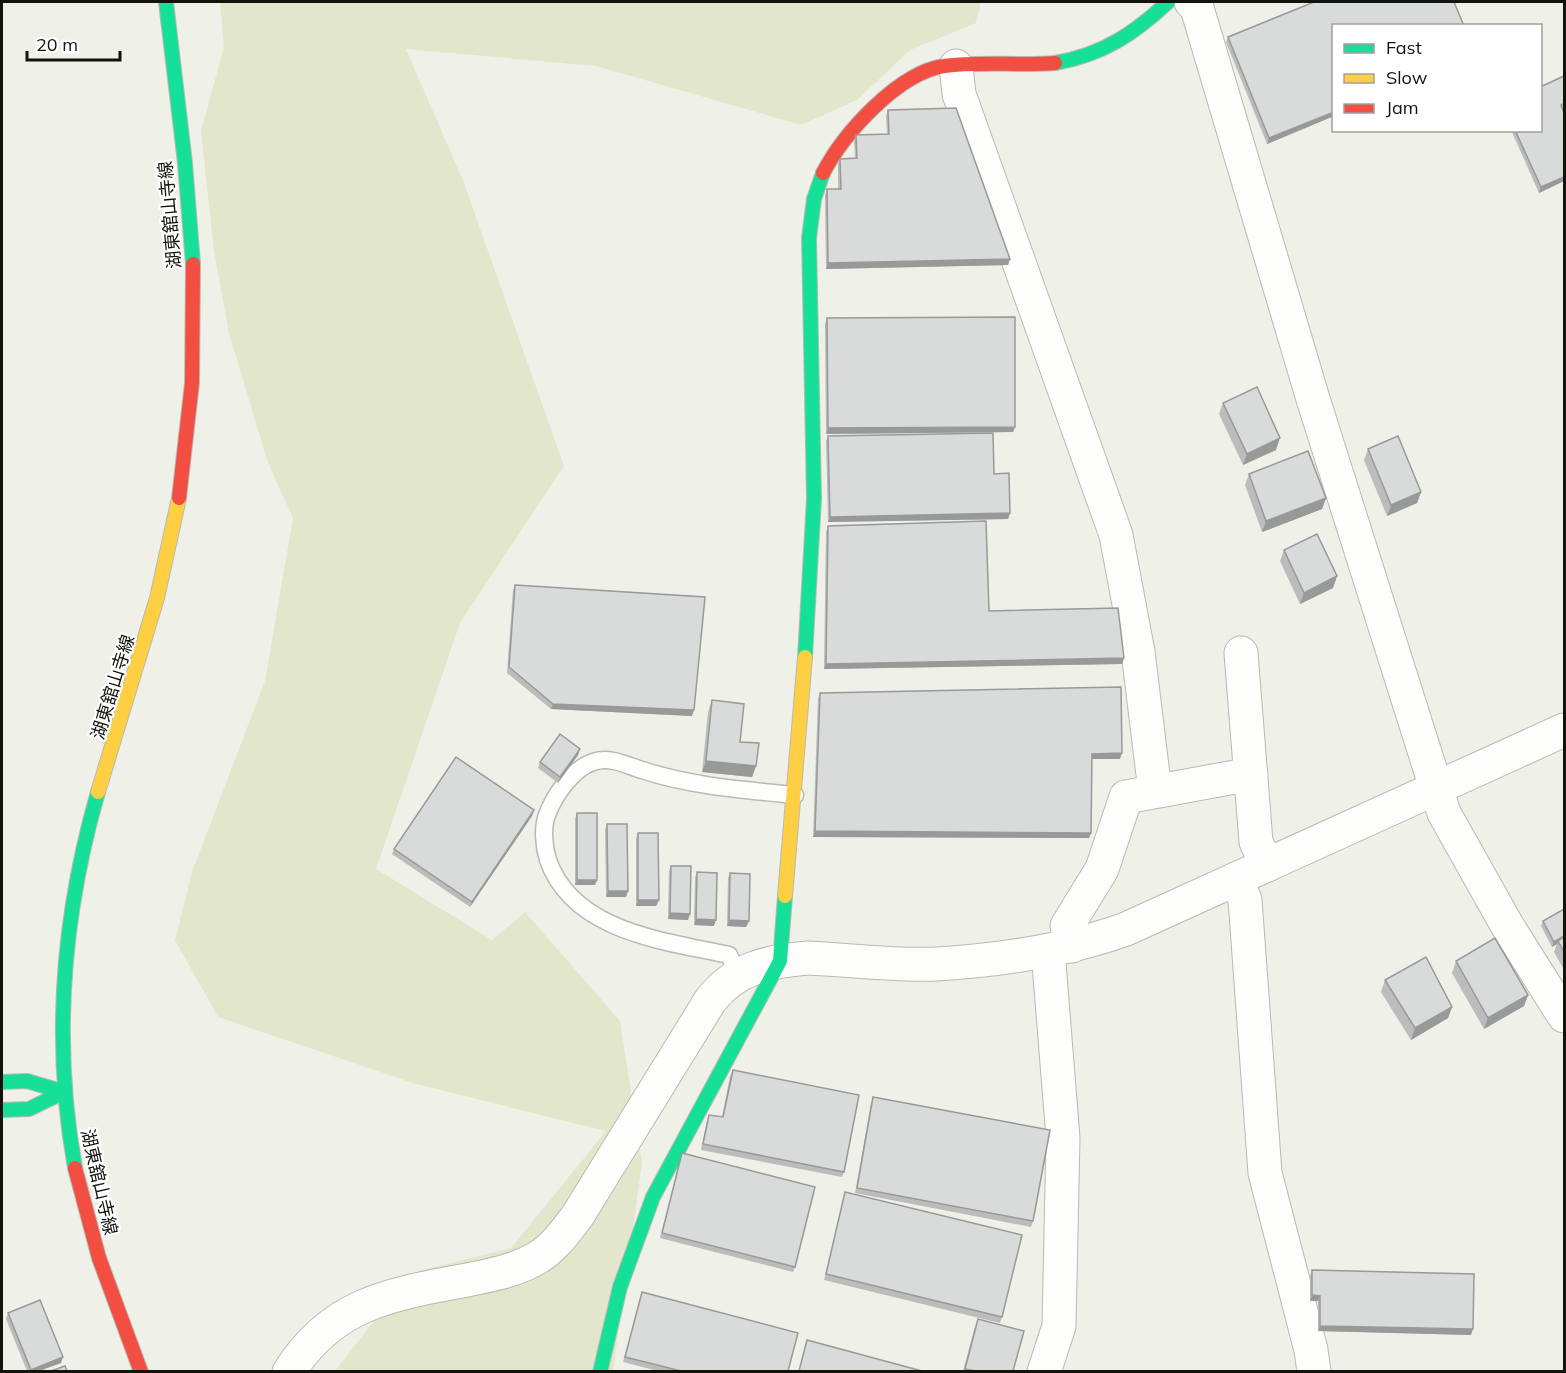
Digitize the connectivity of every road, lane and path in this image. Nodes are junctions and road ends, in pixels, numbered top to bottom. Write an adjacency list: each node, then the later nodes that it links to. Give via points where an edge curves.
1 (166, 2): 18 (main road, 湖東舘山寺線, via 193,260 192,384 178,506 156,607 78,869 67,928 61,986)
2 (1168, 2): 4 (main road, via 1129,37 1074,62)
3 (1191, 2): 8 (street, via 1197,8 1313,399)
4 (956, 66): 9 (street, via 959,94 1116,535 1138,652); 10 (main road, via 934,68 906,81 882,101 841,145 822,173 811,204 814,500)
5 (1241, 653): 7 (street)
6 (1564, 730): 8 (street)
7 (1251, 774): 9 (street); 11 (street, via 1256,842)
8 (1436, 788): 11 (street); 16 (street, via 1444,813)
9 (1155, 791): 13 (street, via 1126,796 1102,869 1067,926)
10 (795, 795): 14 (main road); 15 (lane, via 677,779 606,759 580,769 552,803 545,819 544,838 553,874 576,902 640,934 729,955)
11 (1267, 865): 12 (street)
12 (1236, 879): 13 (street, via 1126,929); 24 (street, via 1245,900 1265,1173)
13 (1060, 949): 14 (street, via 935,964 808,958); 23 (street, via 1063,1138 1059,1326)
14 (780, 961): 15 (street); 22 (main road, via 653,1197 620,1287)
15 (738, 974): 21 (street, via 721,986 710,1001 561,1239 537,1258 511,1271 399,1292 369,1302 316,1338)
16 (1564, 1016)
17 (2, 1082): 18 (main road, via 27,1081)
18 (64, 1092): 19 (main road, via 29,1109); 20 (main road, 湖東舘山寺線, via 73,1163 87,1220)
19 (2, 1110)
20 (141, 1371)
21 (289, 1371)
22 (600, 1371)
23 (1044, 1371)
24 (1314, 1371)

